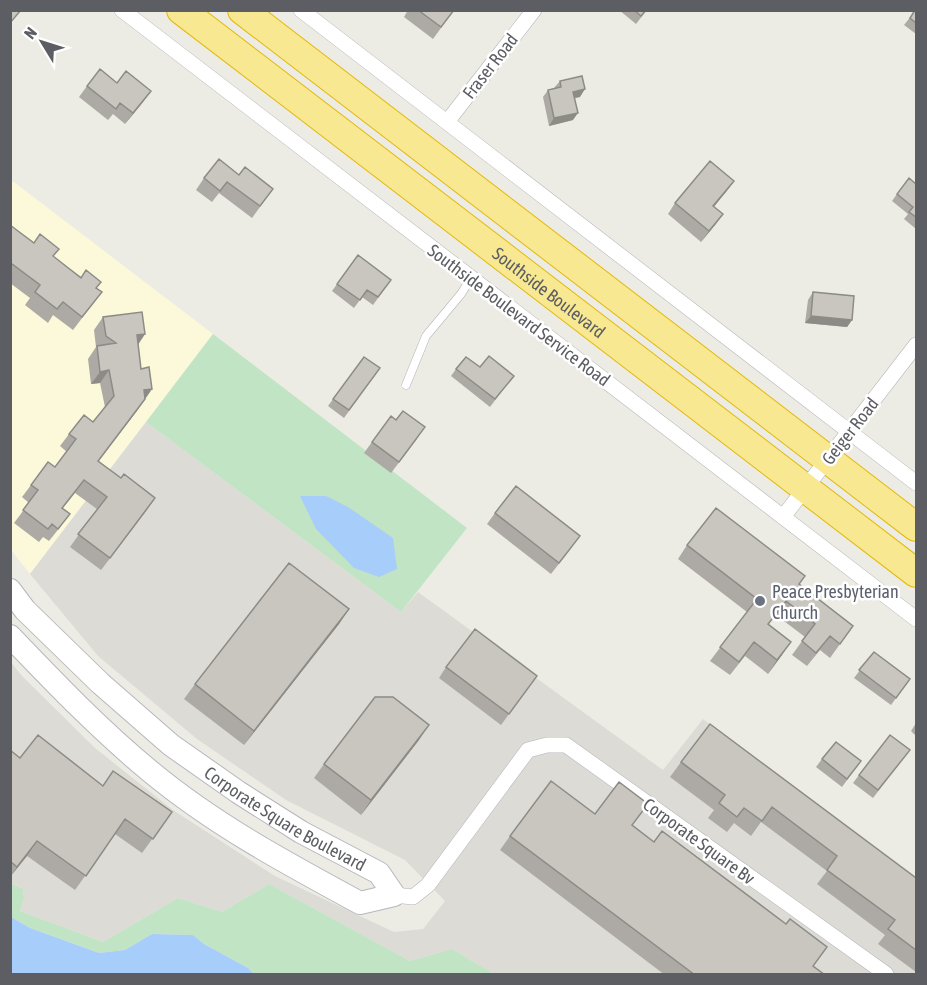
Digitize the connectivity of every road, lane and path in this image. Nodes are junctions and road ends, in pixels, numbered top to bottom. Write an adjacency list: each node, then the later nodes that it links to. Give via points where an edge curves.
1 (122, 10): 7 (street, Southside Boulevard Service Road)
2 (181, 10): 13 (highway, Southside Boulevard)
3 (242, 10): 11 (highway, Southside Boulevard)
4 (301, 10): 6 (street)
5 (534, 10): 6 (street, Fraser Road)
6 (447, 122): 10 (street)
7 (471, 278): 9 (lane, via 426,336); 14 (street, Southside Boulevard Service Road)
8 (916, 345): 10 (street, Geiger Road)
9 (406, 385)
10 (849, 431): 11 (street, Geiger Road); 12 (street)
11 (828, 459): 13 (street, Geiger Road); 15 (highway, Southside Boulevard)
12 (916, 483)
13 (805, 488): 14 (street, Geiger Road); 16 (highway, Southside Boulevard)
14 (783, 517): 18 (street, Southside Boulevard Service Road)
15 (916, 527)
16 (916, 573)
17 (10, 590): 20 (street, Corporate Square Boulevard, via 25,610)
18 (916, 619)
19 (10, 636): 21 (street, Corporate Square Boulevard)
20 (100, 683): 21 (street); 22 (street, Corporate Square Boulevard, via 171,745 238,792 301,832 379,873)
21 (76, 706): 22 (street, Corporate Square Boulevard, via 152,773 284,862 360,903)
22 (393, 895): 23 (street, Corporate Square Bv, via 413,897 428,885 528,750 566,745)
23 (886, 975)

